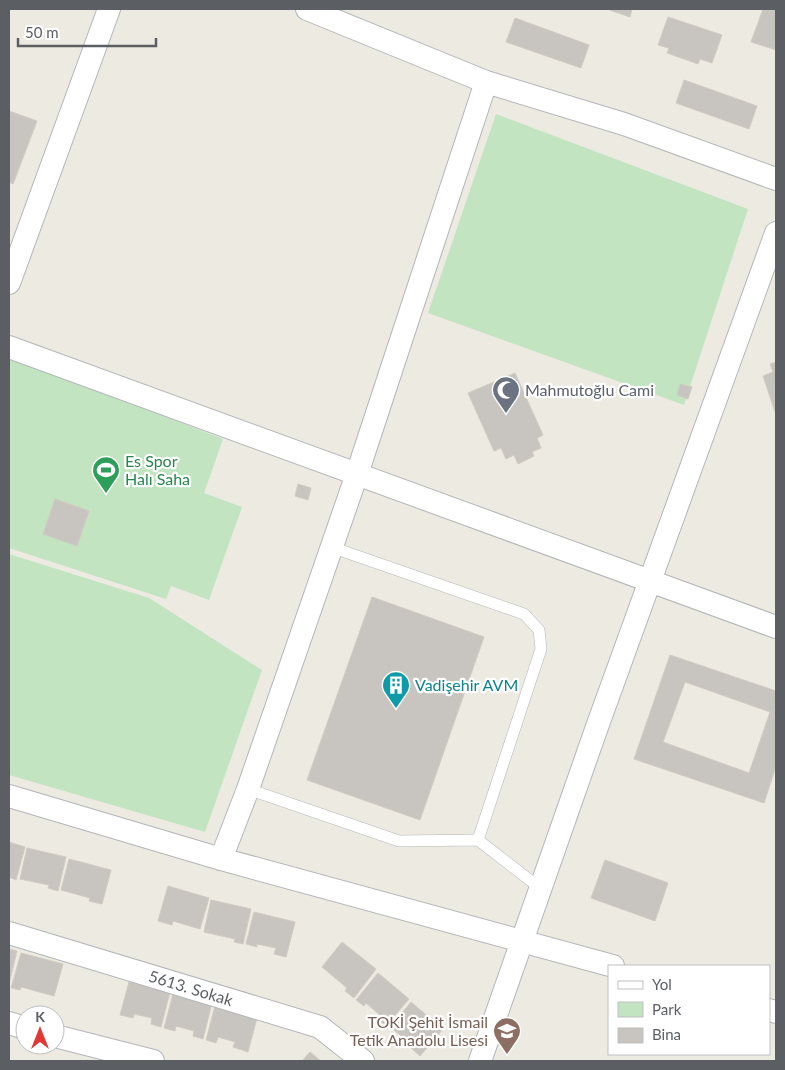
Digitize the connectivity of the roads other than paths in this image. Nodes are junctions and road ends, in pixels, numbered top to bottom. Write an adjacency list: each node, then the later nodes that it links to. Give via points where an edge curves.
1 (109, 9): 6 (street)
2 (307, 9): 3 (street)
3 (486, 82): 4 (street, via 624,124); 8 (street)
4 (776, 179)
5 (776, 233): 10 (street)
6 (9, 283)
7 (9, 346): 8 (street)
8 (357, 474): 9 (street); 10 (street)
9 (331, 547): 12 (street); 14 (lane, via 524,614 539,630 541,649)
10 (651, 580): 11 (street); 16 (street)
11 (776, 627)
12 (248, 789): 14 (lane, via 399,841); 15 (street)
13 (9, 796): 15 (street)
14 (478, 840): 16 (lane)
15 (221, 859): 18 (street)
16 (540, 888): 18 (street)
17 (9, 934): 22 (street, 5613. Sokak, via 320,1027)
18 (522, 941): 19 (street); 23 (street)
19 (609, 965)
20 (65, 1039): 21 (street)
21 (152, 1061)
22 (363, 1061)
23 (480, 1061)

